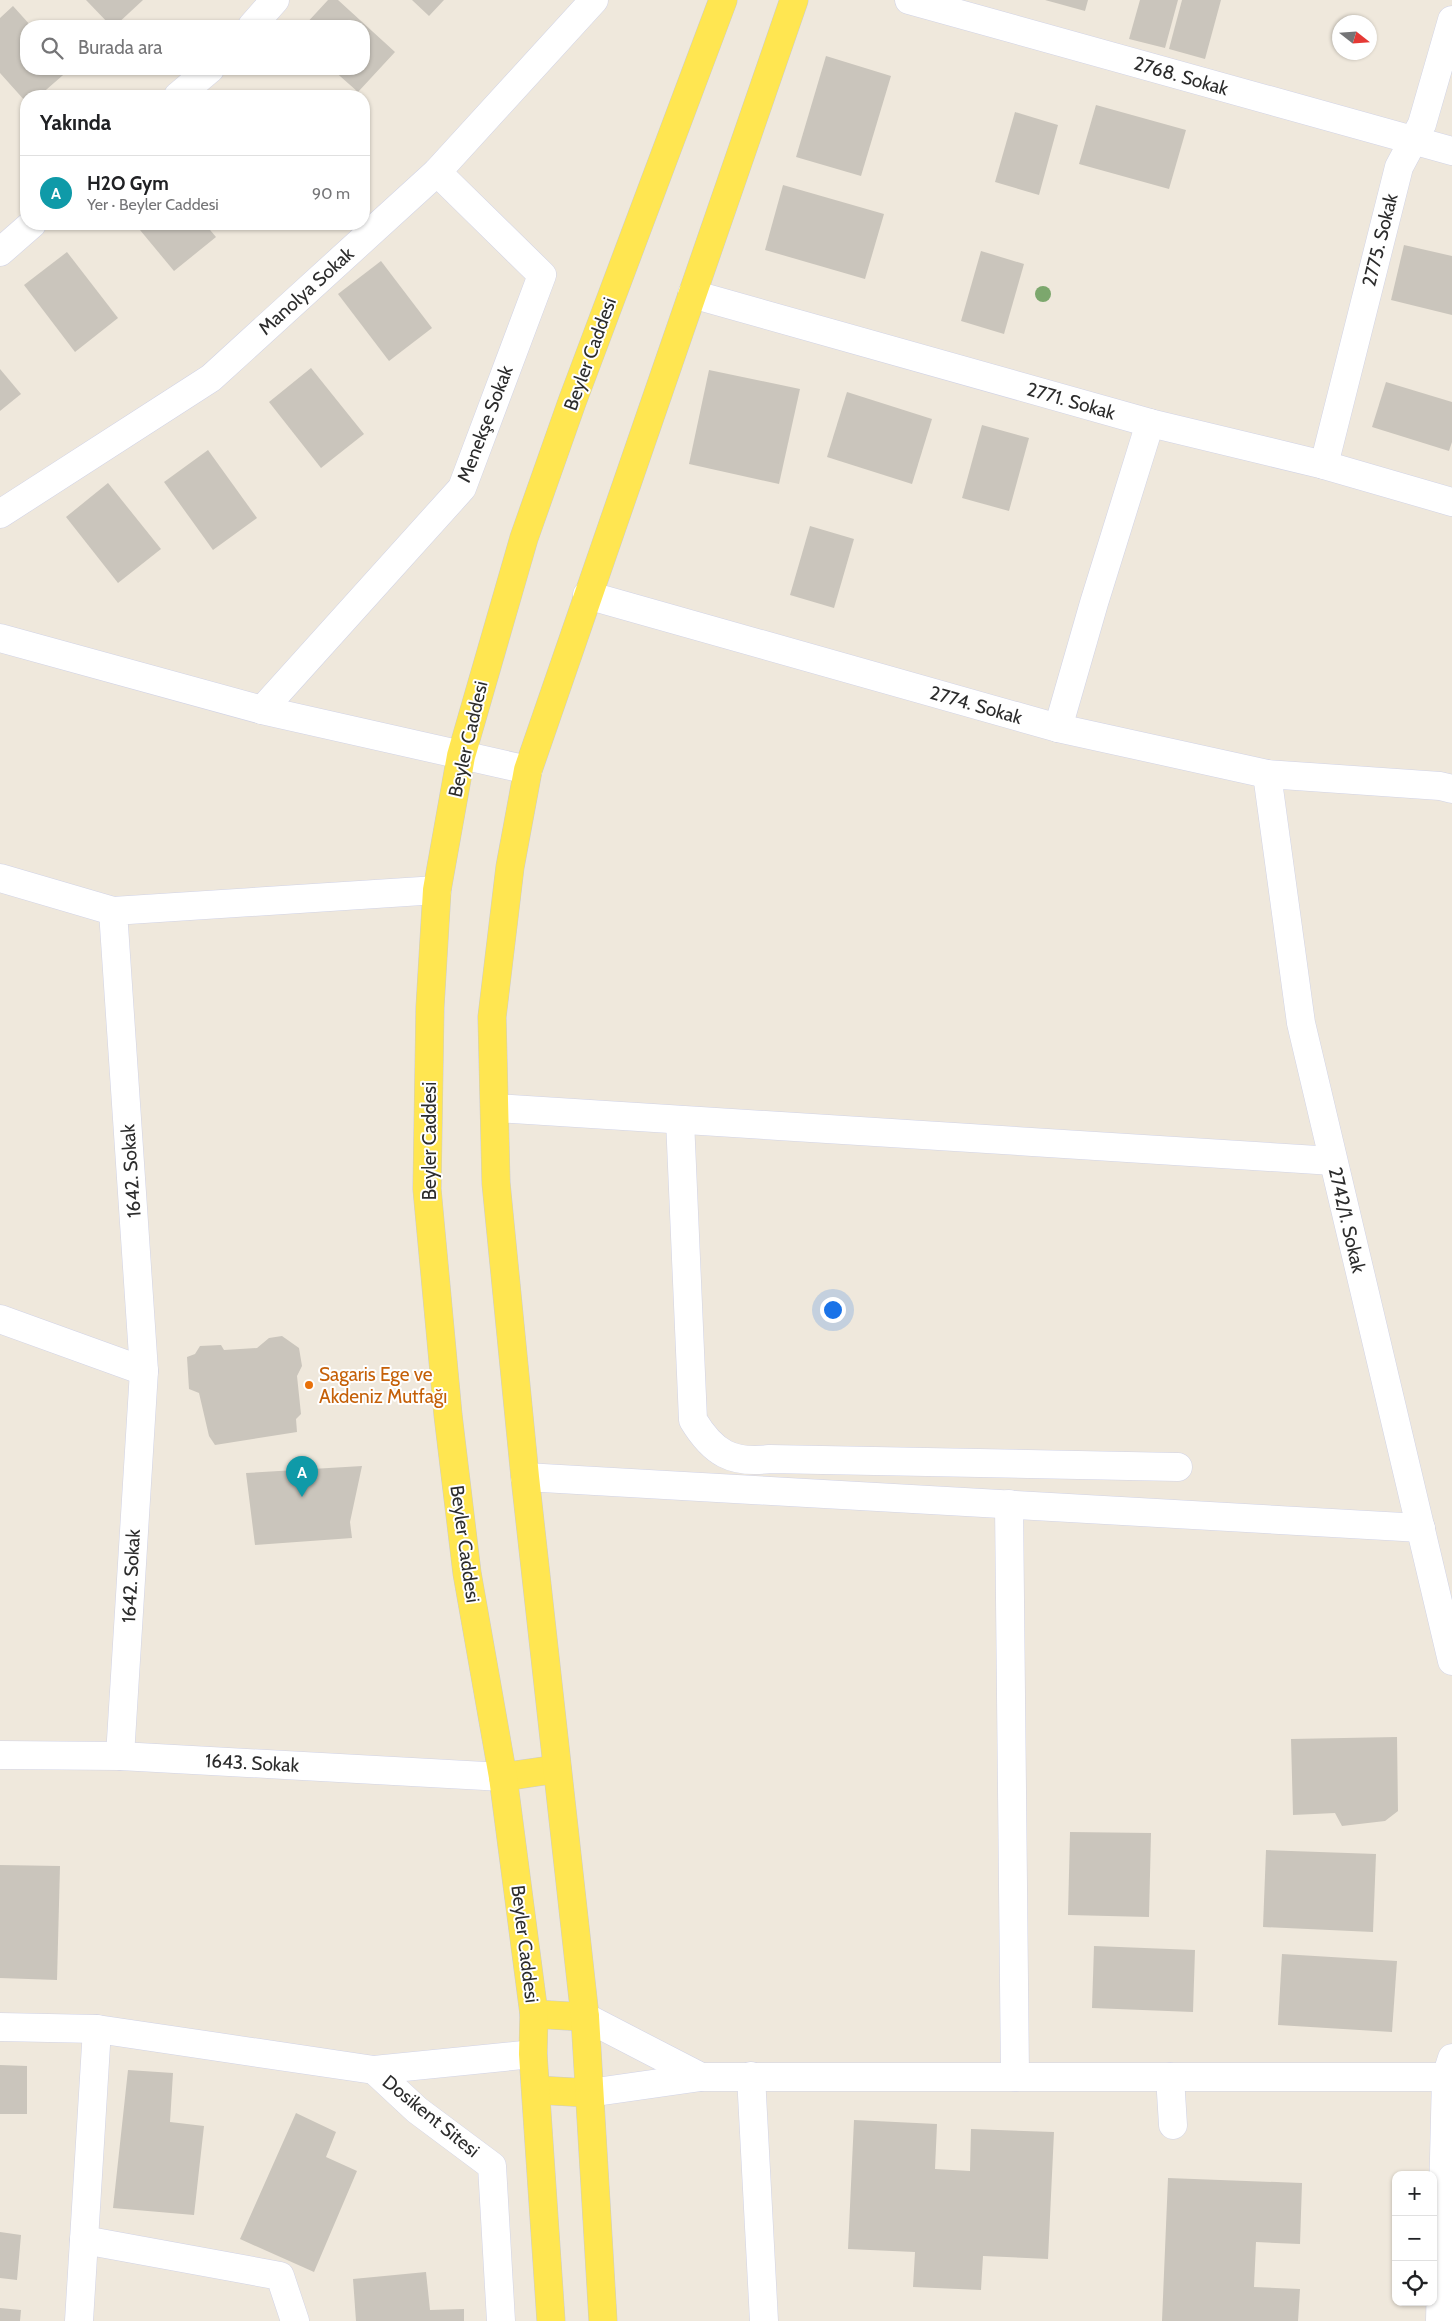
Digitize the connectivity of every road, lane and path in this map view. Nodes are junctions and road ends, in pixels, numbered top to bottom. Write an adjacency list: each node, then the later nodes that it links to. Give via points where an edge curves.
1 (275, 0): 6 (street)
2 (594, 0): 12 (street, Manolya Sokak)
3 (722, 0): 24 (main road, Beyler Caddesi, via 572,402 528,529)
4 (794, 0): 15 (main road)
5 (909, 0): 10 (street, 2768. Sokak)
6 (257, 20)
7 (1452, 20): 10 (street, 2775. Sokak, via 1422,124)
8 (203, 75): 9 (street)
9 (185, 90)
10 (1413, 141): 11 (street, 2768. Sokak); 17 (street, 2775. Sokak, via 1398,168)
11 (1452, 151)
12 (437, 172): 19 (street, Manolya Sokak, via 210,378); 22 (street, Menekşe Sokak, via 542,275 462,488)
13 (25, 230): 14 (street)
14 (0, 252)
15 (692, 294): 16 (street, 2771. Sokak); 20 (main road)
16 (1150, 423): 17 (street, 2771. Sokak); 23 (street)
17 (1324, 465): 18 (street, 2771. Sokak)
18 (1452, 502)
19 (0, 514)
20 (588, 595): 23 (street, 2774. Sokak); 25 (main road)
21 (0, 638): 22 (street)
22 (262, 710): 24 (street)
23 (1058, 728): 26 (street, 2774. Sokak)
24 (460, 756): 25 (street); 29 (main road, Beyler Caddesi)
25 (528, 770): 31 (main road, via 510,868 492,1018)
26 (1267, 774): 27 (street, 2774. Sokak); 33 (street, 2742/1. Sokak, via 1301,1023)
27 (1452, 789)
28 (0, 878): 30 (street)
29 (437, 890): 30 (street); 44 (main road, Beyler Caddesi, via 430,1007 427,1189 448,1415 467,1573)
30 (113, 911): 35 (street, 1642. Sokak)
31 (494, 1108): 32 (street); 37 (main road, via 496,1183)
32 (680, 1120): 33 (street); 36 (street, via 693,1420 718,1451 735,1459 752,1461)
33 (1333, 1161): 39 (street, 2742/1. Sokak)
34 (0, 1319): 35 (street)
35 (144, 1371): 42 (street, 1642. Sokak)
36 (1178, 1467)
37 (525, 1477): 38 (street); 43 (main road)
38 (1009, 1504): 39 (street); 54 (street)
39 (1420, 1528): 40 (street, 2742/1. Sokak)
40 (1452, 1661)
41 (0, 1755): 42 (street, 1643. Sokak)
42 (120, 1756): 44 (street, 1643. Sokak)
43 (557, 1769): 44 (main road); 46 (main road)
44 (503, 1777): 45 (main road, Beyler Caddesi)
45 (534, 2014): 46 (main road); 49 (main road, Beyler Caddesi)
46 (585, 2017): 53 (street); 57 (main road)
47 (0, 2027): 48 (street, Dosikent Sitesi)
48 (97, 2029): 51 (street, Dosikent Sitesi); 59 (street)
49 (533, 2054): 51 (street); 56 (main road, Beyler Caddesi)
50 (1449, 2068): 55 (street); 66 (street)
51 (374, 2070): 62 (street, Dosikent Sitesi, via 417,2110 492,2166)
52 (751, 2076): 53 (street); 54 (street); 65 (street)
53 (701, 2077): 57 (street)
54 (1015, 2077): 55 (street)
55 (1170, 2077): 58 (street)
56 (537, 2090): 57 (main road); 63 (main road, Beyler Caddesi)
57 (589, 2093): 64 (main road)
58 (1173, 2125)
59 (84, 2240): 60 (street); 61 (street, via 280,2276)
60 (79, 2321)
61 (295, 2321)
62 (501, 2321)
63 (550, 2321)
64 (604, 2321)
65 (764, 2321)
66 (1440, 2321)

